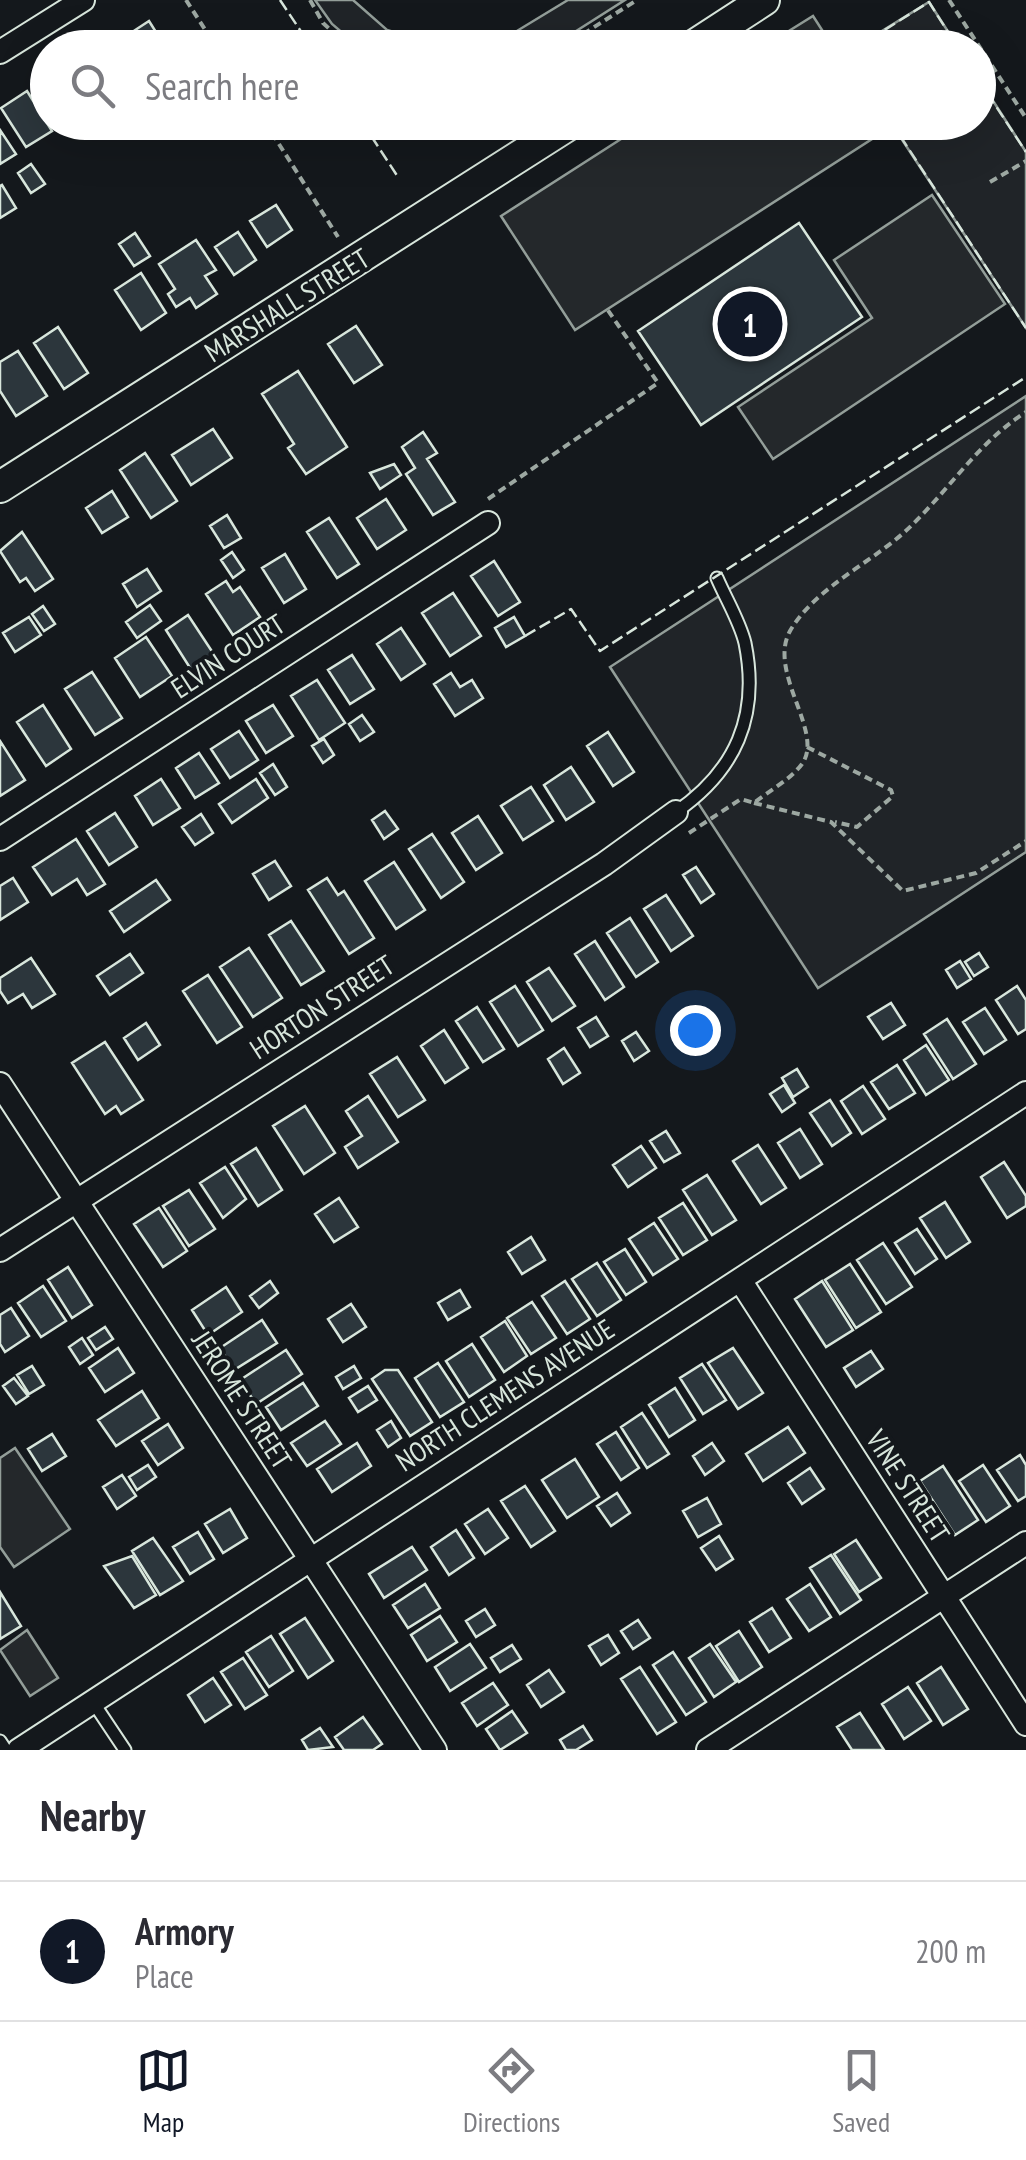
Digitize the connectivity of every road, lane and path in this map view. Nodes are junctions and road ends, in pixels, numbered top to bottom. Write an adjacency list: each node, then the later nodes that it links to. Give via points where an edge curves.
1 (83, 0): 7 (street)
2 (186, 0): 8 (path)
3 (310, 0): 9 (path)
4 (637, 0): 10 (path)
5 (764, 0): 11 (street)
6 (949, 0): 12 (path)
7 (35, 30)
8 (205, 30)
9 (332, 30)
10 (590, 30)
11 (718, 30)
12 (969, 30)
13 (30, 33): 14 (street)
14 (0, 52)
15 (996, 72): 16 (path)
16 (1026, 118)
17 (276, 140): 21 (path)
18 (545, 140): 21 (street, MARSHALL STREET)
19 (1026, 161): 20 (path)
20 (990, 182)
21 (354, 262): 24 (street, MARSHALL STREET)
22 (607, 309): 25 (path, via 658,383)
23 (1026, 412): 27 (path, via 974,453 913,524 791,629 786,670)
24 (0, 487)
25 (487, 512): 31 (street, ELVIN COURT)
26 (717, 578): 29 (lane, via 745,642 749,703 737,747 710,789)
27 (808, 747): 28 (path, via 803,763); 30 (path, via 891,790 856,827)
28 (754, 802): 29 (path, via 740,799 689,834); 30 (path)
29 (676, 812): 35 (street, HORTON STREET)
30 (832, 822): 32 (path, via 904,892 976,873)
31 (0, 839)
32 (1026, 841)
33 (0, 1084): 35 (street, JEROME STREET)
34 (1026, 1092): 37 (street, NORTH CLEMENS AVENUE)
35 (76, 1201): 36 (street, HORTON STREET); 39 (street, JEROME STREET)
36 (0, 1250)
37 (740, 1280): 39 (street, NORTH CLEMENS AVENUE); 40 (street, VINE STREET)
38 (1026, 1543): 40 (street)
39 (310, 1558): 41 (street, NORTH CLEMENS AVENUE); 47 (street, JEROME STREET)
40 (943, 1597): 42 (street, VINE STREET); 48 (street)
41 (93, 1702): 45 (street, NORTH CLEMENS AVENUE); 46 (lane)
42 (1026, 1724)
43 (0, 1741): 44 (lane)
44 (6, 1750)
45 (19, 1750)
46 (125, 1750)
47 (435, 1750)
48 (708, 1750)

